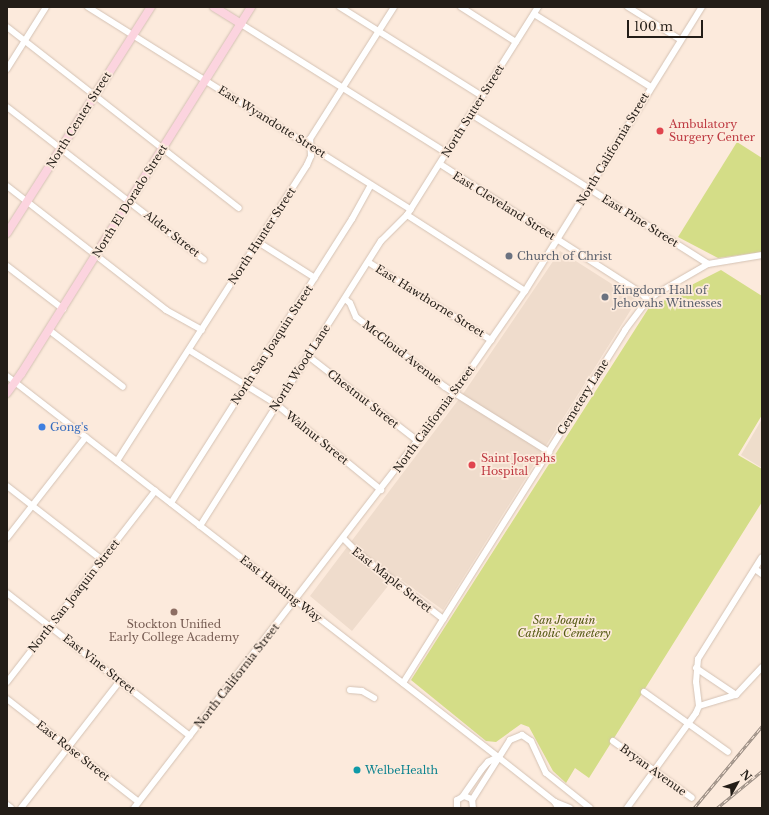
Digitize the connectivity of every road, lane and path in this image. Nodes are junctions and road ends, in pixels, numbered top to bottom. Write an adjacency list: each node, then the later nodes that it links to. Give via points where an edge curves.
1 (46, 7): 18 (street)
2 (88, 7): 16 (street, East Wyandotte Street)
3 (151, 7): 16 (main road, North Center Street)
4 (214, 7): 13 (main road)
5 (251, 7): 13 (main road, North El Dorado Street)
6 (340, 7): 15 (street)
7 (394, 7): 15 (street, North Hunter Street)
8 (462, 7): 19 (street)
9 (538, 7): 12 (street, North Sutter Street)
10 (628, 7): 17 (street)
11 (702, 7): 17 (street, North California Street)
12 (534, 14): 19 (street, North Sutter Street); 22 (street)
13 (241, 24): 21 (main road, North El Dorado Street); 23 (street)
14 (7, 27): 18 (street)
15 (378, 31): 23 (street, North Hunter Street); 25 (street)
16 (133, 35): 21 (street, East Wyandotte Street); 24 (main road, North Center Street)
17 (681, 40): 22 (street, North California Street)
18 (25, 41): 20 (street); 24 (street)
19 (516, 42): 25 (street, North Sutter Street)
20 (7, 69)
21 (206, 80): 28 (street, East Wyandotte Street); 30 (main road, North El Dorado Street)
22 (651, 87): 35 (street, North California Street)
23 (342, 88): 28 (street, North Hunter Street, via 310,139); 31 (street)
24 (95, 94): 29 (main road, North Center Street); 30 (street)
25 (482, 96): 27 (street, North Sutter Street)
26 (7, 107): 29 (street, Alder Street)
27 (471, 114): 31 (street, North Sutter Street); 35 (street, East Pine Street)
28 (310, 147): 33 (street, East Wyandotte Street); 42 (street, North Hunter Street, via 311,158)
29 (60, 148): 36 (street, Alder Street); 37 (main road, North Center Street)
30 (164, 149): 36 (main road, North El Dorado Street); 38 (street)
31 (447, 153): 32 (street, North Sutter Street)
32 (440, 164): 39 (street, North Sutter Street); 41 (street, East Cleveland Street)
33 (371, 185): 39 (street, East Wyandotte Street); 49 (street, North San Joaquin Street)
34 (7, 186): 37 (street)
35 (589, 189): 41 (street, North California Street); 47 (street, East Pine Street)
36 (130, 201): 43 (main road, North El Dorado Street); 45 (street, Alder Street)
37 (27, 202): 40 (main road, North Center Street); 43 (street)
38 (240, 208)
39 (409, 213): 46 (street, North Wood Lane, via 381,241); 50 (street, East Wyandotte Street)
40 (7, 233)
41 (557, 240): 50 (street, North California Street); 52 (street, East Cleveland Street)
42 (258, 242): 49 (street); 55 (street, North Hunter Street)
43 (96, 255): 53 (main road, North El Dorado Street); 55 (street, via 166,310)
44 (762, 255): 47 (street, Cemetery Lane)
45 (204, 260)
46 (368, 262): 51 (street, North Wood Lane); 56 (street, East Hawthorne Street)
47 (708, 264): 52 (street, Cemetery Lane)
48 (7, 266): 53 (street)
49 (315, 278): 61 (street, North San Joaquin Street)
50 (525, 291): 56 (street, North California Street)
51 (345, 299): 58 (street, North Wood Lane); 64 (street, McCloud Avenue, via 350,303 356,317)
52 (648, 300): 68 (street, Cemetery Lane, via 625,330)
53 (63, 308): 54 (main road, North El Dorado Street)
54 (49, 330): 60 (main road, North El Dorado Street); 62 (street)
55 (202, 330): 57 (street, North Hunter Street)
56 (491, 340): 64 (street, North California Street)
57 (190, 350): 61 (street, Walnut Street); 69 (street, North Hunter Street)
58 (308, 356): 65 (street, North Wood Lane); 67 (street, Chestnut Street)
59 (7, 376): 60 (street, East Harding Way)
60 (15, 382): 63 (main road, North El Dorado Street); 66 (street, East Harding Way)
61 (246, 385): 65 (street, Walnut Street); 73 (street, North San Joaquin Street)
62 (123, 387)
63 (7, 393)
64 (454, 393): 67 (street, North California Street); 68 (street, McCloud Avenue)
65 (276, 404): 71 (street, Walnut Street); 75 (street, North Wood Lane)
66 (86, 437): 69 (street, East Harding Way); 74 (street)
67 (418, 441): 71 (street, North California Street)
68 (549, 452): 84 (street, Cemetery Lane)
69 (117, 461): 72 (street, East Harding Way)
70 (7, 486): 74 (street)
71 (382, 490): 77 (street, North California Street)
72 (155, 491): 73 (street, East Harding Way); 79 (street, North San Joaquin Street)
73 (171, 503): 75 (street, East Harding Way)
74 (32, 506): 76 (street); 79 (street)
75 (200, 526): 83 (street, East Harding Way)
76 (7, 538)
77 (343, 538): 83 (street, North California Street); 84 (street, East Maple Street, via 358,553)
78 (762, 557): 80 (street)
79 (102, 560): 85 (street, North San Joaquin Street)
80 (755, 569): 81 (street); 87 (street, via 698,659)
81 (762, 574)
82 (7, 593): 85 (street, East Vine Street)
83 (295, 600): 90 (street, East Harding Way); 98 (street, North California Street)
84 (443, 619): 90 (street, Cemetery Lane)
85 (50, 627): 88 (street, East Vine Street); 89 (street, North San Joaquin Street)
86 (762, 667): 93 (street)
87 (696, 668): 93 (street); 96 (street)
88 (120, 681): 98 (street, East Vine Street); 100 (street)
89 (7, 682)
90 (403, 683): 102 (street, East Harding Way)
91 (350, 690): 94 (street, via 362,691)
92 (644, 692): 97 (street)
93 (736, 695): 96 (street)
94 (374, 698)
95 (7, 699): 100 (street, East Rose Street)
96 (699, 706): 97 (street)
97 (688, 724): 101 (street); 103 (street)
98 (190, 736): 107 (street, North California Street)
99 (613, 741): 103 (street, Bryan Avenue)
100 (69, 748): 107 (street, East Rose Street); 111 (street)
101 (728, 752)
102 (498, 757): 104 (street, via 484,766); 106 (street); 109 (street, East Harding Way); 116 (street, via 512,738 525,736 531,741 546,773)
103 (654, 771): 105 (street, Bryan Avenue); 117 (street)
104 (463, 796): 106 (street); 113 (street, via 457,800)
105 (692, 798)
106 (472, 800): 114 (street)
107 (139, 802): 112 (street, North California Street)
108 (7, 805): 110 (street)
109 (557, 805): 115 (street, East Harding Way)
110 (11, 808)
111 (21, 808)
112 (134, 808)
113 (457, 808)
114 (473, 808)
115 (570, 808)
116 (590, 808)
117 (628, 808)

